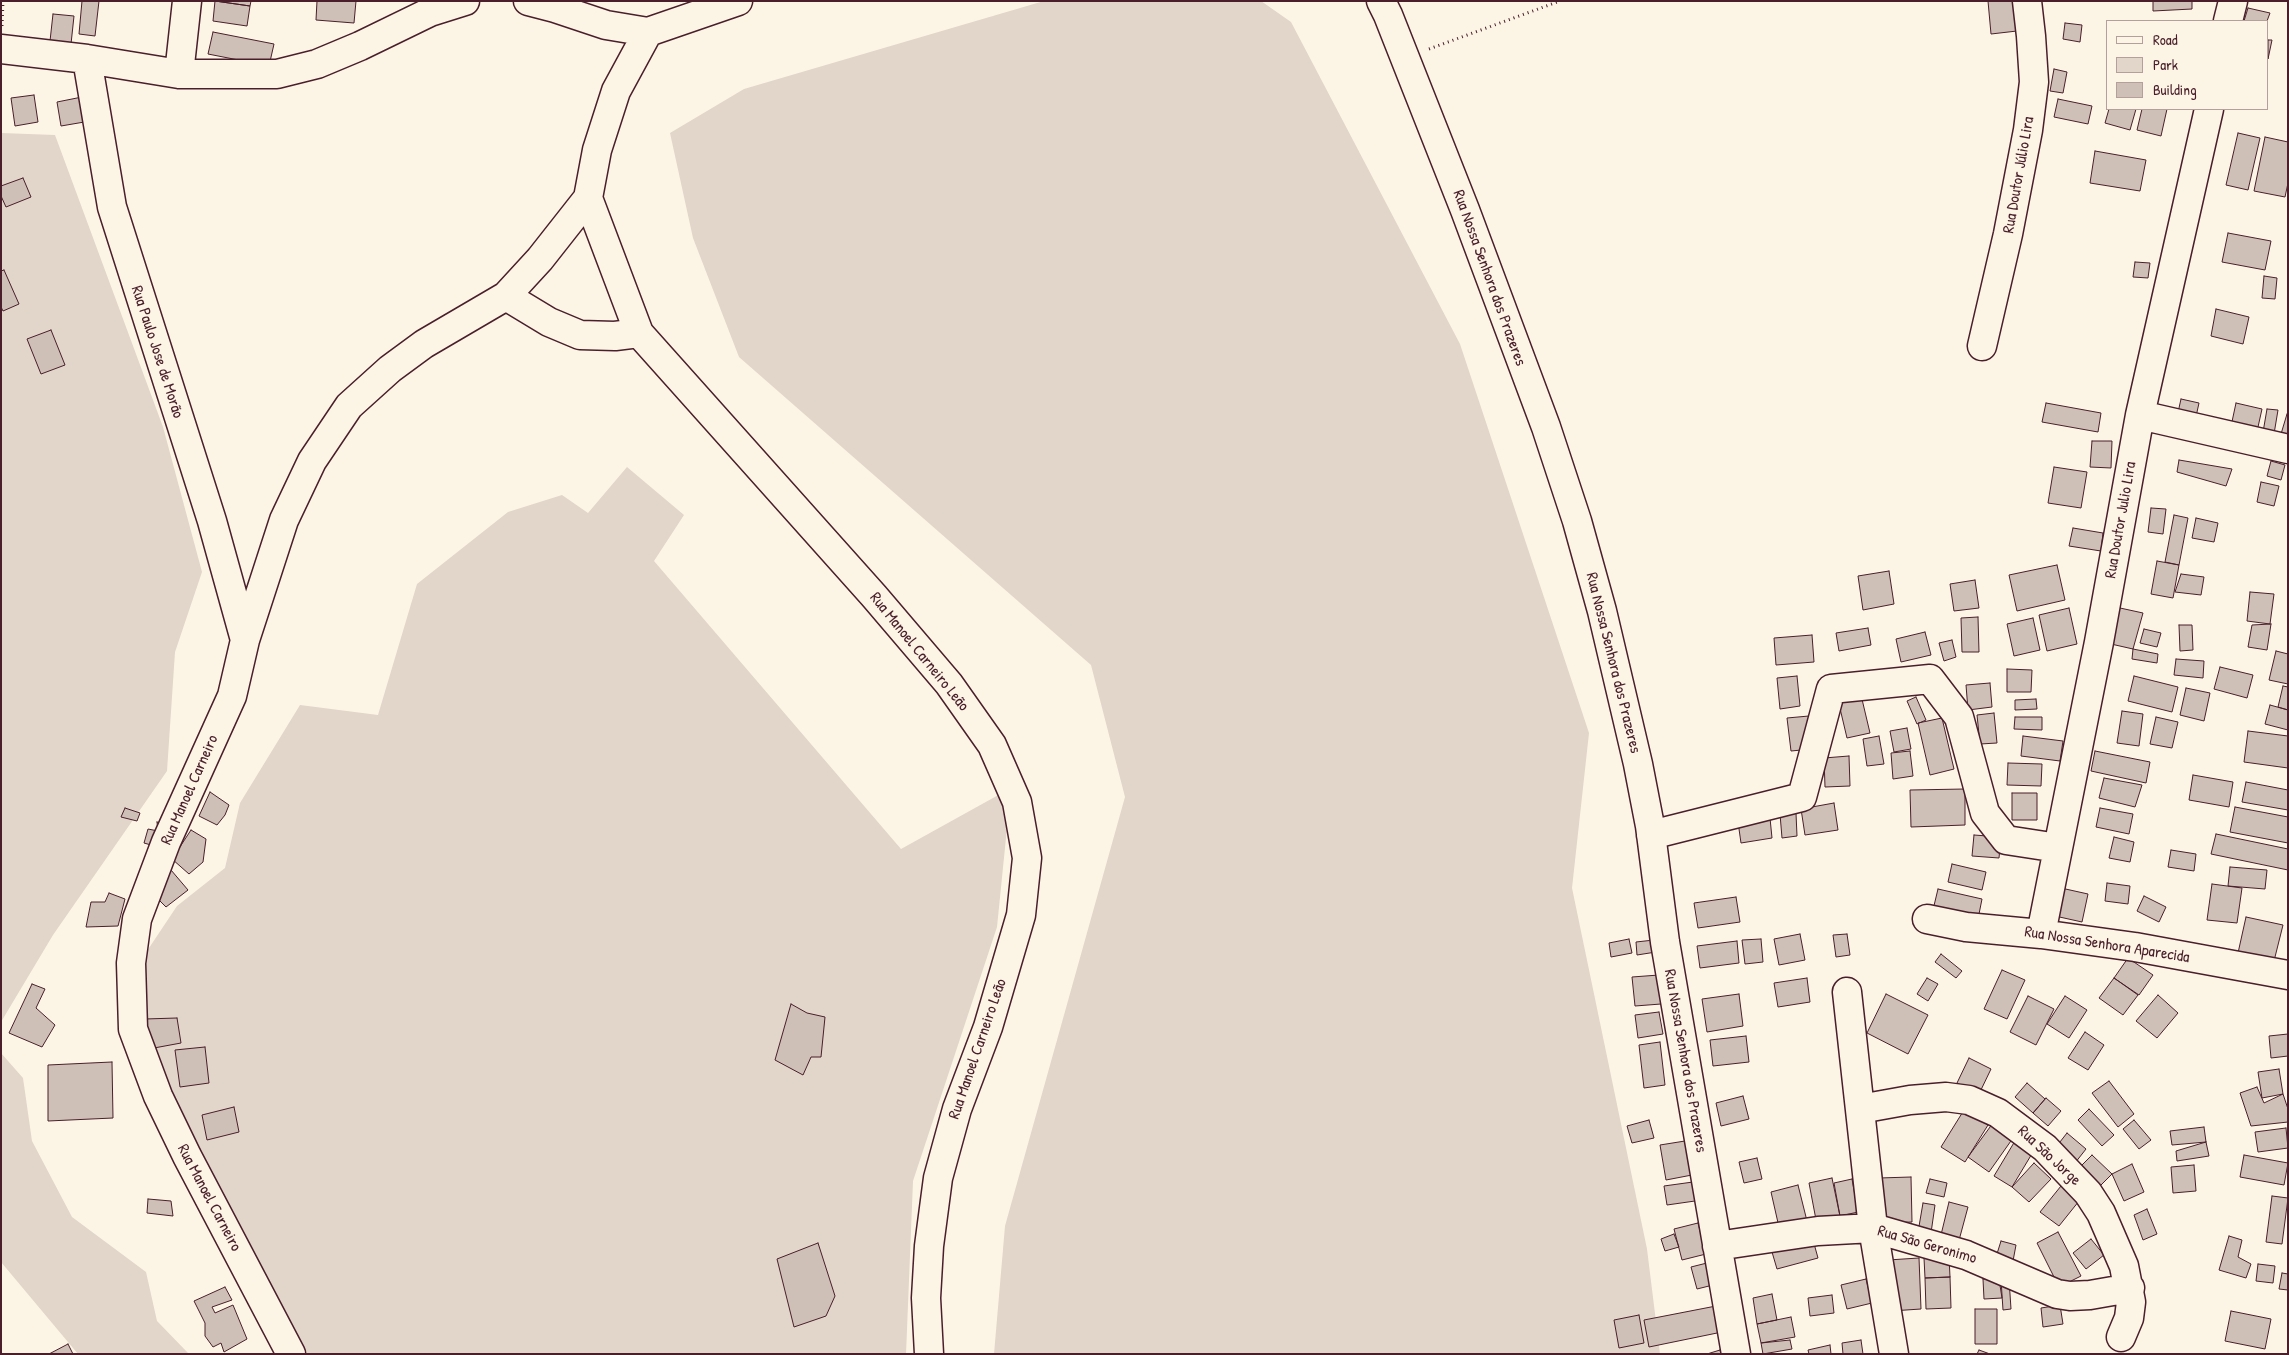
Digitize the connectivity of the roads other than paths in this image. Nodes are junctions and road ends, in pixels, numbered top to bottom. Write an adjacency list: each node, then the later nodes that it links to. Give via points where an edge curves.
1 (187, 1): 12 (street)
2 (465, 1): 12 (street, via 430,12 325,60 285,72)
3 (528, 1): 9 (street, via 606,25)
4 (738, 1): 9 (street)
5 (1380, 1): 21 (street, Rua Nossa Senhora dos Prazeres, via 1465,210 1546,427 1577,521 1638,764)
6 (2026, 1): 17 (street, Rua Doutor Júlio Lira, via 2034,82 2028,130)
7 (2233, 1): 8 (street)
8 (2228, 20)
9 (648, 32): 14 (street, via 616,91 597,150)
10 (1, 48): 11 (street)
11 (88, 59): 12 (street); 20 (street, Rua Paulo Jose de Morão, via 112,207 212,521)
12 (179, 74)
13 (2209, 110): 18 (street, Rua Doutor Julio Lira)
14 (588, 198): 15 (street, Rua Manoel Carneiro); 16 (street, Rua Manoel Carneiro Leão)
15 (506, 296): 16 (street, via 549,322 580,334 615,336); 20 (street, Rua Manoel Carneiro, via 424,344 349,406 312,460 284,520)
16 (639, 333): 33 (street, Rua Manoel Carneiro Leão, via 948,684 992,745 1017,802 1027,858 1020,915 988,1027 957,1108 938,1178 926,1298)
17 (1982, 346)
18 (2140, 415): 19 (street); 22 (street, Rua Doutor Julio Lira, via 2100,642)
19 (2288, 449)
20 (246, 640): 32 (street, Rua Manoel Carneiro, via 232,696 166,842 137,919 131,963 133,1028 158,1096 187,1156)
21 (1651, 835): 22 (street, via 1802,797 1831,689 1930,678 1959,717 1985,813 2006,840); 29 (street, Rua Nossa Senhora dos Prazeres, via 1665,942)
22 (2058, 848): 24 (street, Rua Doutor Julio Lira)
23 (1926, 918): 24 (street, Rua Nossa Senhora Aparecida, via 1966,927)
24 (2041, 934): 25 (street, Rua Nossa Senhora Aparecida)
25 (2288, 975)
26 (1847, 992): 27 (street)
27 (1860, 1109): 28 (street); 30 (street, Rua São Jorge, via 1946,1097 1969,1100 1998,1113 2045,1148 2088,1193 2101,1213)
28 (1873, 1228): 29 (street, Rua São Geronimo, via 1818,1231); 30 (street, Rua São Geronimo, via 1966,1255 2057,1294 2090,1295); 35 (street)
29 (1717, 1246): 34 (street, Rua Nossa Senhora dos Prazeres)
30 (2130, 1288): 31 (street, Rua São Jorge, via 2129,1318)
31 (2121, 1337)
32 (291, 1354)
33 (929, 1354)
34 (1736, 1354)
35 (1894, 1354)

